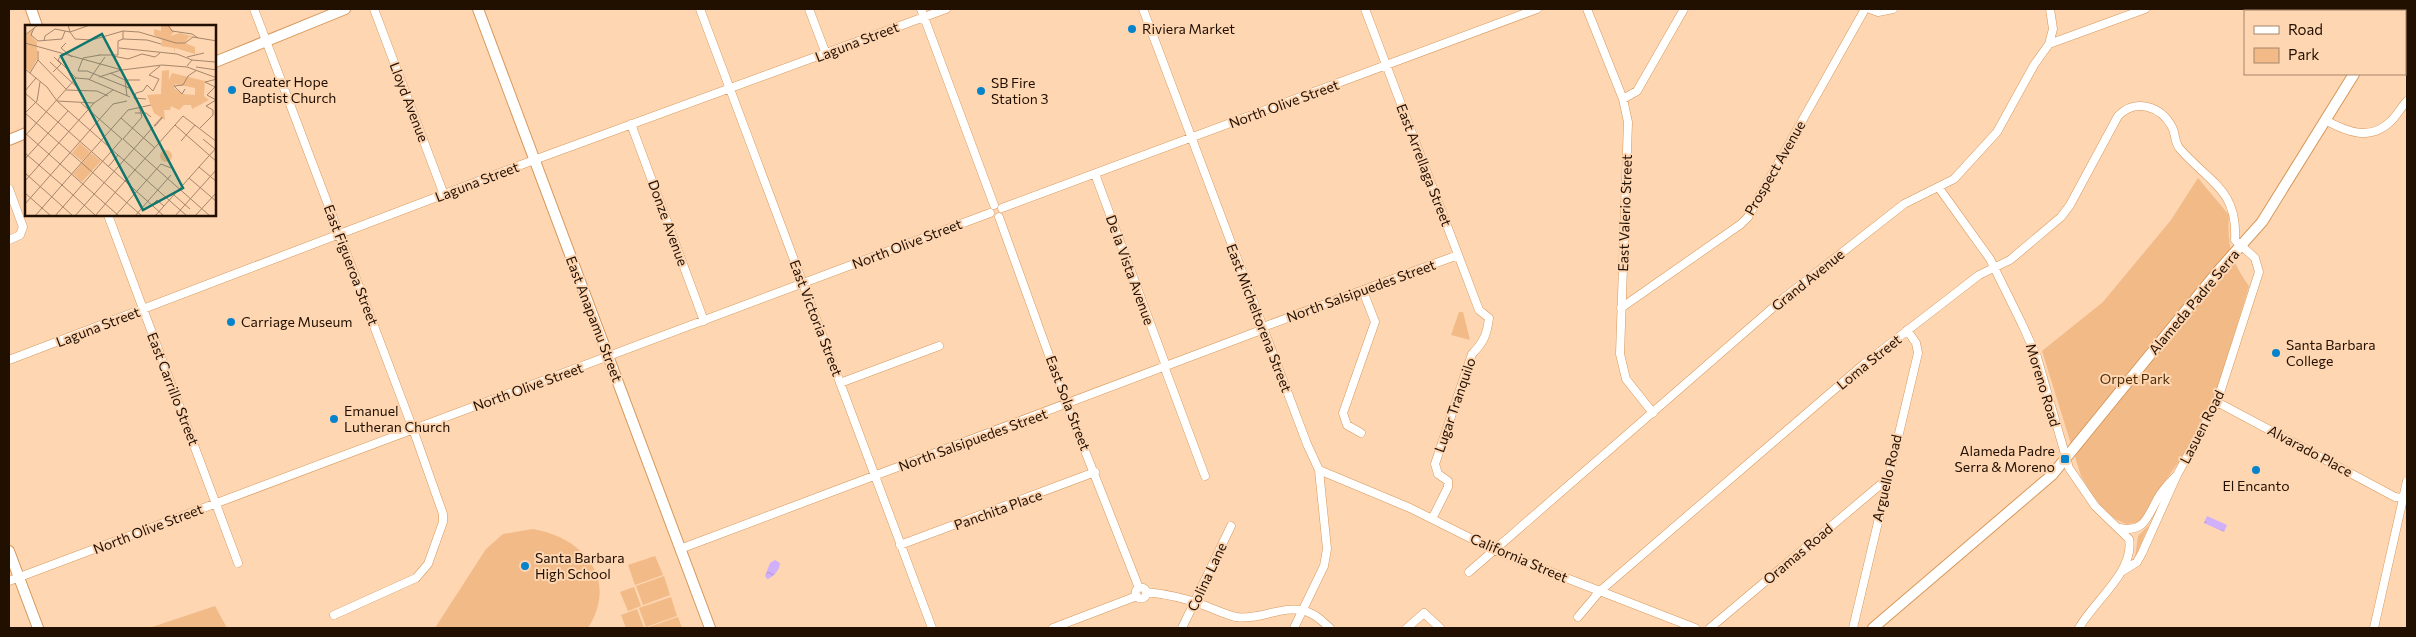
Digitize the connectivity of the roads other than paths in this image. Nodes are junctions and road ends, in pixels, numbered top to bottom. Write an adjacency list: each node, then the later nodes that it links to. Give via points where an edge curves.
1 (31, 9): 21 (main road)
2 (254, 9): 22 (street, East Figueroa Street)
3 (345, 9): 22 (main road)
4 (374, 9): 40 (street, Lloyd Avenue)
5 (478, 9): 36 (main road, East Anapamu Street)
6 (700, 9): 28 (street, East Victoria Street)
7 (809, 9): 24 (street)
8 (921, 9): 20 (street)
9 (946, 9): 20 (street, Laguna Street)
10 (1143, 9): 34 (street, East Micheltorena Street)
11 (1365, 9): 26 (street, East Arrellaga Street)
12 (1537, 9): 26 (street, North Olive Street)
13 (1587, 9): 29 (street, East Valerio Street)
14 (1684, 9): 29 (street, via 1637,91)
15 (1865, 9): 53 (street, Prospect Avenue, via 1748,217)
16 (1870, 9): 17 (street, via 1878,12)
17 (1893, 9)
18 (2050, 9): 23 (street, via 2054,29)
19 (2145, 9): 23 (street)
20 (924, 17): 24 (street, Laguna Street); 41 (street)
21 (37, 25)
22 (266, 41): 25 (main road); 46 (street, East Figueroa Street)
23 (2049, 44): 38 (street, Grand Avenue, via 1993,137 1954,179)
24 (826, 54): 28 (street, Laguna Street)
25 (216, 62)
26 (1387, 65): 34 (street, North Olive Street); 49 (street, East Arrellaga Street)
27 (2353, 75): 31 (main road, Alameda Padre Serra)
28 (729, 89): 32 (street, Laguna Street); 51 (street, East Victoria Street)
29 (1623, 100): 53 (street, East Valerio Street, via 1628,122)
30 (2407, 101): 31 (street, via 2385,126 2369,133 2350,133)
31 (2324, 120): 48 (main road, Alameda Padre Serra, via 2279,198)
32 (631, 124): 36 (street, Laguna Street); 56 (street, Donze Avenue)
33 (25, 133): 35 (main road)
34 (1192, 138): 37 (street, North Olive Street); 57 (street, East Micheltorena Street)
35 (9, 140)
36 (534, 160): 40 (street, Laguna Street); 60 (main road, East Anapamu Street)
37 (1094, 174): 42 (street, North Olive Street); 62 (street, De la Vista Avenue)
38 (1939, 188): 50 (street, Moreno Road); 66 (street, Grand Avenue, via 1904,204 1800,286)
39 (9, 189): 47 (street, via 23,226 20,235)
40 (444, 195): 46 (street, Laguna Street)
41 (994, 205): 42 (street); 43 (street)
42 (1002, 208): 45 (street)
43 (990, 213): 45 (street); 51 (street, North Olive Street)
44 (108, 216): 54 (street, East Carrillo Street)
45 (999, 217): 65 (street, East Sola Street)
46 (340, 235): 54 (street, Laguna Street); 67 (street, East Figueroa Street)
47 (9, 240)
48 (2242, 246): 50 (street, Loma Street, via 2236,240 2236,216 2229,199 2180,148 2171,125 2144,105 2131,106 2118,116 2064,214 2010,260); 64 (street, Lasuen Road, via 2255,258 2259,272); 69 (main road, Alameda Padre Serra)
49 (1458, 255): 52 (street, North Salsipuedes Street); 55 (street, East Arrellaga Street, via 1478,310)
50 (1995, 267): 58 (street, Loma Street, via 1979,275); 69 (street, Moreno Road, via 2036,357)
51 (803, 283): 56 (street, North Olive Street); 63 (street, East Victoria Street)
52 (1363, 291): 57 (street, North Salsipuedes Street); 68 (street, via 1375,322 1342,413 1347,425)
53 (1621, 308): 66 (street, East Valerio Street, via 1622,369)
54 (143, 310): 61 (street, Laguna Street); 78 (street, East Carrillo Street)
55 (1489, 318): 79 (street, Lugar Tranquilo, via 1488,334 1469,361 1435,464 1448,487)
56 (704, 321): 60 (street, North Olive Street)
57 (1264, 328): 62 (street, North Salsipuedes Street); 70 (street, East Micheltorena Street)
58 (1907, 330): 75 (street, Arguello Road, via 1916,343 1918,353); 90 (street, Loma Street)
59 (939, 346): 63 (street)
60 (608, 357): 67 (street, North Olive Street); 83 (main road, East Anapamu Street)
61 (9, 360)
62 (1165, 366): 65 (street, North Salsipuedes Street); 74 (street, De la Vista Avenue)
63 (840, 383): 73 (street, East Victoria Street)
64 (2217, 402): 72 (street, Lasuen Road); 77 (street, Alvarado Place)
65 (1067, 405): 71 (street, East Sola Street); 73 (street, North Salsipuedes Street)
66 (1653, 413): 84 (street, Grand Avenue)
67 (413, 429): 78 (street, North Olive Street); 94 (street, East Figueroa Street, via 443,514 428,564 416,578)
68 (1361, 433)
69 (2066, 458): 81 (street, Moreno Road, via 2069,468 2095,506); 108 (main road, Alameda Padre Serra, via 2040,486)
70 (1319, 470): 79 (street, California Street); 93 (street, East Micheltorena Street, via 1328,549 1324,566)
71 (1095, 472): 82 (street, Panchita Place); 91 (street, East Sola Street)
72 (2177, 475): 81 (street, via 2160,494 2143,524 2132,529); 88 (street, Lasuen Road, via 2142,553 2136,562)
73 (874, 476): 82 (street, East Victoria Street); 83 (street, North Salsipuedes Street)
74 (1205, 476)
75 (1886, 480): 106 (street, Oramas Road); 107 (street, Arguello Road)
76 (2407, 481): 77 (street)
77 (2402, 498): 110 (street)
78 (216, 503): 86 (street, East Carrillo Street); 89 (street, North Olive Street)
79 (1432, 519): 84 (street, California Street)
80 (1231, 526): 92 (street, Colina Lane)
81 (2119, 528): 88 (street, Lasuen Road, via 2129,539 2130,549 2128,562)
82 (900, 545): 98 (street, East Victoria Street)
83 (680, 549): 97 (main road, East Anapamu Street)
84 (1494, 550): 87 (street, Grand Avenue); 90 (street, California Street)
85 (9, 551): 89 (main road)
86 (238, 563)
87 (1468, 572)
88 (2121, 572): 109 (street, Lasuen Road)
89 (14, 579): 96 (main road)
90 (1600, 591): 95 (street, Loma Street); 105 (street, California Street)
91 (1141, 592): 92 (street); 99 (street)
92 (1195, 602): 93 (street, via 1225,614 1249,618 1276,611); 100 (street, Colina Lane)
93 (1302, 611): 101 (street, East Micheltorena Street); 102 (street, via 1314,614)
94 (334, 615)
95 (1578, 618)
96 (38, 628)
97 (710, 628)
98 (932, 628)
99 (1053, 628)
100 (1182, 628)
101 (1294, 628)
102 (1330, 628)
103 (1408, 628): 104 (street, via 1424,613)
104 (1440, 628)
105 (1694, 628)
106 (1710, 628)
107 (1852, 628)
108 (1873, 628)
109 (2079, 628)
110 (2374, 628)

